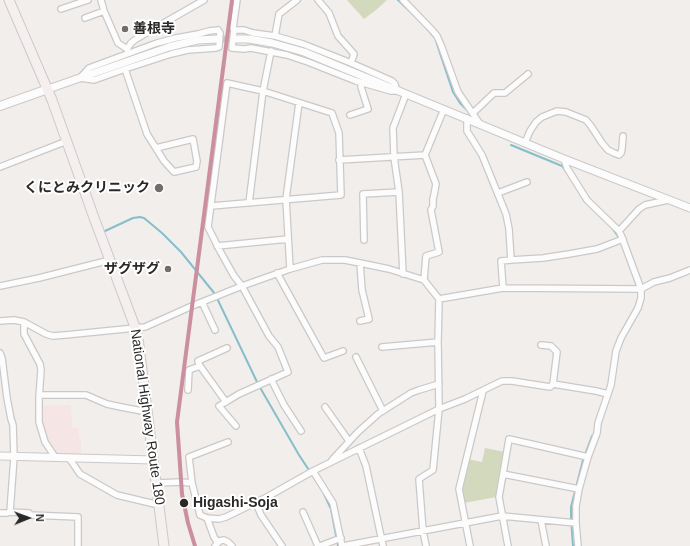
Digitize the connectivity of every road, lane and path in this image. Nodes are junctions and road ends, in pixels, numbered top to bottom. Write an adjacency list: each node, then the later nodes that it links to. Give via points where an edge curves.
1 (9, 0): 23 (highway, National Highway Route 180)
2 (88, 0): 9 (street)
3 (101, 0): 10 (street)
4 (204, 0): 16 (street, via 136,39)
5 (237, 0): 12 (street)
6 (297, 0): 13 (street, via 279,14)
7 (318, 0): 18 (street, via 329,13 338,36 354,54)
8 (403, 0): 29 (street, via 437,36 458,92)
9 (61, 9)
10 (104, 11): 11 (street); 16 (street, via 118,43)
11 (85, 18)
12 (234, 30): 13 (street); 17 (street, via 232,48)
13 (275, 36): 18 (street)
14 (218, 39): 21 (street, via 197,40 169,47)
15 (237, 39): 25 (street, via 272,43 304,52)
16 (128, 51): 19 (street, via 209,30 218,30 220,33 216,48 188,50); 21 (street, via 89,68)
17 (271, 51): 22 (street, via 298,58); 24 (street)
18 (351, 63): 25 (street, via 392,81)
19 (125, 69): 21 (street, via 94,80); 36 (street, via 146,134)
20 (528, 74): 29 (street, via 505,94 494,93)
21 (80, 78): 23 (street)
22 (362, 82): 25 (street, via 391,91); 30 (street, via 361,87 368,109)
23 (48, 89): 27 (main road); 34 (highway, National Highway Route 180)
24 (263, 91): 26 (street); 47 (street); 48 (street, via 227,83)
25 (401, 91): 28 (street); 38 (street, via 393,128)
26 (299, 103): 40 (street, via 332,112 339,133); 45 (street)
27 (0, 106)
28 (444, 109): 31 (street); 37 (street)
29 (472, 113): 32 (street)
30 (350, 115)
31 (467, 118): 32 (street); 44 (street, via 467,131 482,155)
32 (480, 124): 35 (street)
33 (623, 136): 35 (street, via 621,153 614,154 602,143 586,120 566,112 557,112 536,122)
34 (67, 141): 41 (street); 55 (highway, National Highway Route 180)
35 (525, 143): 39 (street)
36 (156, 148): 36 (street, via 193,139 196,167 174,172)
37 (425, 155): 38 (street); 62 (street, via 436,184 431,210 439,252 426,256)
38 (394, 157): 40 (street); 43 (street)
39 (564, 159): 46 (street); 50 (street, via 587,200)
40 (339, 160): 45 (street, via 341,195)
41 (0, 167)
42 (527, 182): 44 (street)
43 (399, 192): 52 (street, via 363,194); 61 (street)
44 (498, 193): 56 (street, via 509,229)
45 (286, 199): 47 (street); 51 (street)
46 (668, 200): 49 (street); 50 (street, via 645,205)
47 (249, 203): 48 (street)
48 (211, 206): 54 (street, via 208,227)
49 (690, 208)
50 (619, 231): 53 (street)
51 (288, 239): 54 (street); 58 (street)
52 (364, 240)
53 (621, 240): 56 (street, via 569,254); 66 (street)
54 (217, 246): 64 (street)
55 (110, 260): 63 (street); 72 (highway, National Highway Route 180)
56 (511, 260): 65 (street, via 502,262)
57 (360, 263): 58 (street, via 322,260); 61 (street); 70 (street, via 362,290 369,319)
58 (290, 268): 60 (street)
59 (690, 270): 66 (street)
60 (277, 273): 64 (street); 78 (street, via 324,358)
61 (403, 274): 62 (street)
62 (424, 280): 67 (street)
63 (0, 286)
64 (242, 286): 68 (street); 82 (street, via 269,336 278,347 288,372)
65 (503, 288): 66 (street); 67 (street)
66 (641, 289): 87 (street, via 638,308 616,351)
67 (439, 299): 74 (street)
68 (202, 302): 72 (street, via 144,327); 73 (street)
69 (0, 321): 71 (street)
70 (360, 321)
71 (24, 322): 72 (street, via 53,336); 88 (street, via 24,334 40,364)
72 (135, 327): 93 (highway, National Highway Route 180)
73 (215, 330)
74 (438, 342): 76 (street); 83 (street)
75 (541, 345): 84 (street, via 551,346 557,352)
76 (382, 347)
77 (227, 348): 81 (street, via 198,361)
78 (343, 351)
79 (0, 353): 101 (street, via 13,425)
80 (356, 357): 92 (street)
81 (200, 366): 85 (street, via 189,370); 89 (street)
82 (271, 379): 89 (street); 95 (street, via 284,406)
83 (439, 384): 91 (street); 92 (street, via 411,393)
84 (553, 384): 86 (street, via 550,387 502,381); 87 (street)
85 (188, 390)
86 (483, 391): 91 (street); 119 (street, via 458,489)
87 (608, 394): 100 (street, via 597,433)
88 (39, 395): 93 (street, via 86,395 107,404); 102 (street, via 39,422 44,442)
89 (226, 402): 94 (street, via 219,406)
90 (325, 407): 96 (street)
91 (440, 409): 98 (street); 121 (street, via 433,470 419,479)
92 (383, 411): 96 (street)
93 (147, 412): 104 (highway, National Highway Route 180)
94 (236, 426)
95 (302, 431)
96 (349, 441): 105 (street)
97 (228, 442): 109 (street, via 189,457)
98 (359, 448): 105 (street); 123 (street, via 366,466)
99 (0, 456): 101 (street)
100 (585, 456): 107 (street, via 509,439); 110 (street)
101 (14, 457): 102 (street); 113 (street)
102 (55, 457): 103 (street)
103 (69, 458): 104 (street); 112 (street, via 80,474 117,495)
104 (154, 460): 108 (highway, National Highway Route 180)
105 (330, 463): 106 (street)
106 (311, 472): 111 (street); 122 (street, via 333,503)
107 (502, 474): 110 (street); 116 (street, via 499,497)
108 (157, 483): 109 (street); 112 (highway, National Highway Route 180)
109 (192, 483): 117 (street, via 200,515)
110 (577, 489): 120 (street)
111 (256, 502): 117 (street, via 226,517); 128 (street)
112 (159, 505): 126 (highway, National Highway Route 180)
113 (10, 512): 115 (street); 125 (street, via 29,513 30,516 78,517)
114 (303, 512): 129 (street)
115 (0, 513)
116 (502, 516): 118 (street); 119 (street); 134 (street)
117 (207, 518): 124 (street)
118 (541, 520): 120 (street); 135 (street)
119 (466, 522): 121 (street); 133 (street)
120 (573, 523): 136 (street)
121 (423, 531): 123 (street); 132 (street)
122 (341, 538): 129 (street); 130 (street)
123 (382, 538): 130 (street); 131 (street)
124 (216, 544): 127 (street, via 226,541)
125 (78, 546)
126 (164, 546)
127 (232, 546)
128 (282, 546)
129 (319, 546)
130 (342, 546)
131 (383, 546)
132 (426, 546)
133 (470, 546)
134 (508, 546)
135 (546, 546)
136 (578, 546)

